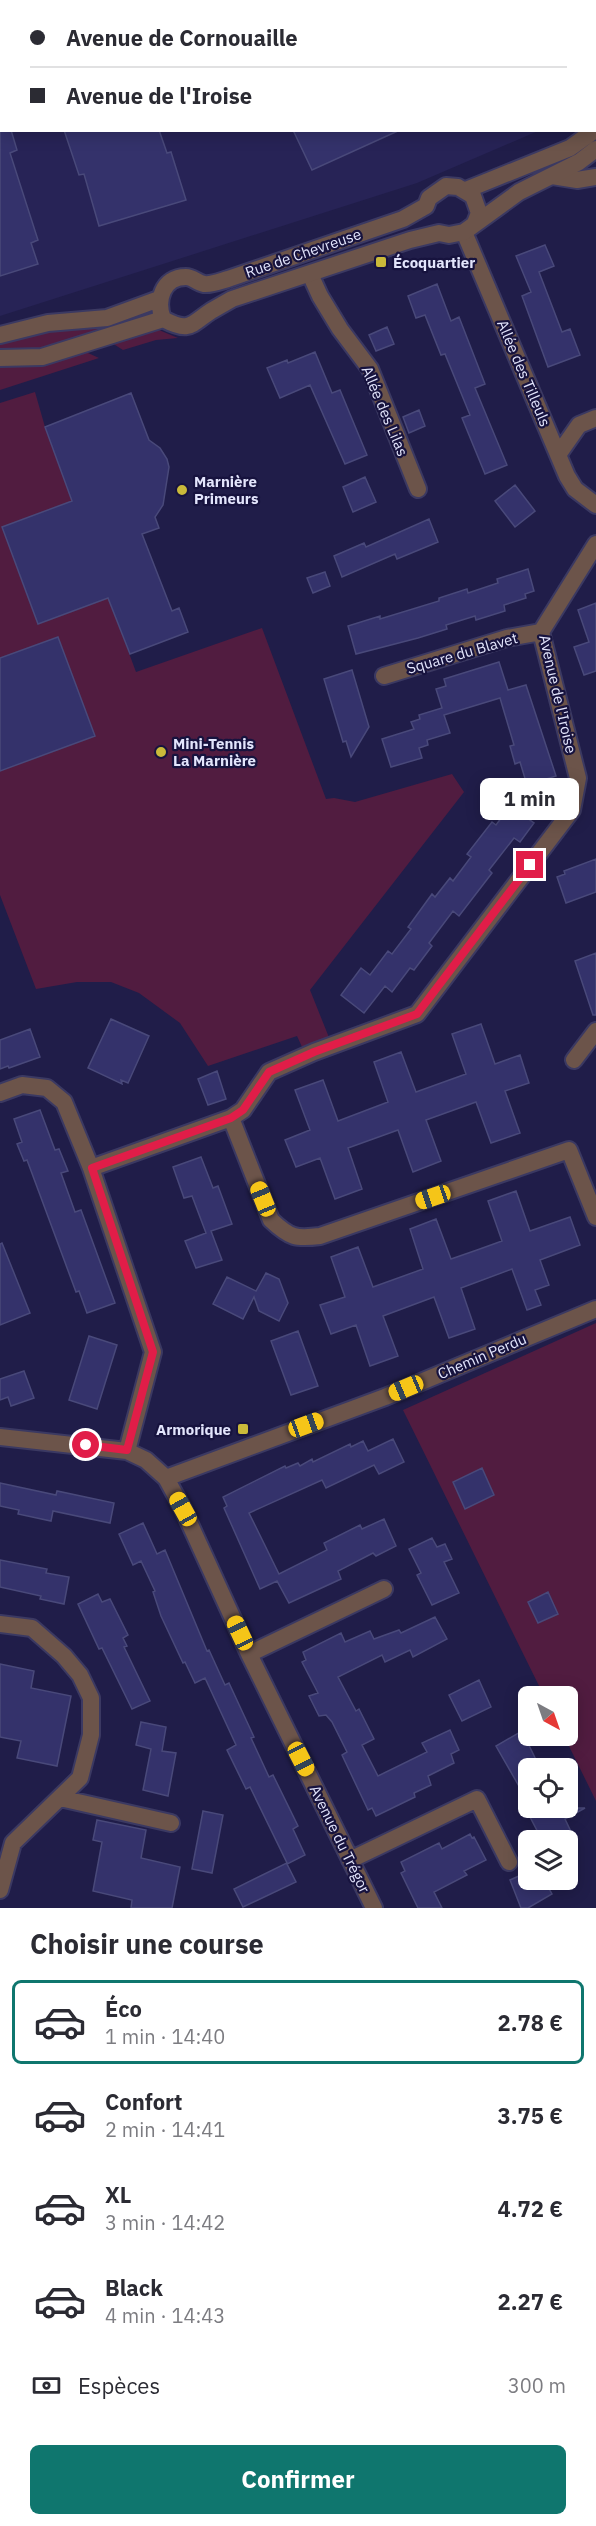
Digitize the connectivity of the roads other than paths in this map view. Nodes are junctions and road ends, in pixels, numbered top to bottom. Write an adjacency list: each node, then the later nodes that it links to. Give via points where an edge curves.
1 (592, 132): 5 (street, Rue de Chevreuse, via 570,148)
2 (596, 149): 3 (street)
3 (552, 176): 4 (street, via 577,180); 7 (street, via 519,192)
4 (596, 177)
5 (466, 190): 6 (street, Rue de Chevreuse, via 446,186 429,198); 7 (street, via 478,204)
6 (426, 206): 8 (street, via 430,223); 10 (street, Rue de Chevreuse, via 403,219)
7 (470, 228): 8 (street, Rue de Chevreuse, via 449,235); 17 (street, Allée des Tilleuls)
8 (439, 233): 9 (street, Rue de Chevreuse)
9 (310, 274): 12 (street, Rue de Chevreuse, via 232,299); 18 (street, Allée des Lilas, via 340,329 370,369)
10 (203, 284): 11 (street, Rue de Chevreuse, via 189,277 178,278 162,291); 12 (street, via 210,300)
11 (159, 299): 13 (street); 14 (street, Rue de Chevreuse, via 107,318 48,323)
12 (209, 312): 13 (street, Rue de Chevreuse, via 189,326 176,326)
13 (163, 319): 15 (street, Rue de Chevreuse, via 42,357)
14 (0, 335)
15 (0, 358)
16 (596, 418): 17 (street, via 579,425)
17 (558, 455): 19 (street, Allée des Tilleuls, via 575,489)
18 (418, 489)
19 (596, 505)
20 (596, 544): 21 (street, Avenue de l'Iroise)
21 (541, 632): 22 (street, Square du Blavet, via 507,638); 26 (street, Avenue de l'Iroise, via 578,778 572,810 417,1014 269,1072 243,1110)
22 (384, 676)
23 (596, 1031): 24 (street)
24 (574, 1060)
25 (0, 1093): 27 (street, via 22,1085 47,1088 64,1102)
26 (231, 1118): 27 (street, Avenue de l'Iroise); 28 (street, via 271,1220 298,1239 320,1236 569,1150)
27 (92, 1168): 31 (street, via 153,1352)
28 (596, 1217)
29 (596, 1309): 32 (street, Chemin Perdu, via 385,1397)
30 (0, 1437): 31 (street)
31 (127, 1450): 32 (street, Avenue du Trégor, via 146,1460)
32 (165, 1478): 35 (street, Avenue du Trégor)
33 (384, 1590): 35 (street)
34 (0, 1624): 36 (street, via 32,1628 64,1656 91,1698 91,1735 80,1778)
35 (249, 1654): 38 (street, Avenue du Trégor)
36 (60, 1798): 37 (street); 40 (street, via 13,1843)
37 (171, 1823)
38 (350, 1860): 39 (street, via 477,1799); 41 (street, Avenue du Trégor)
39 (509, 1862)
40 (0, 1890)
41 (373, 1908)

